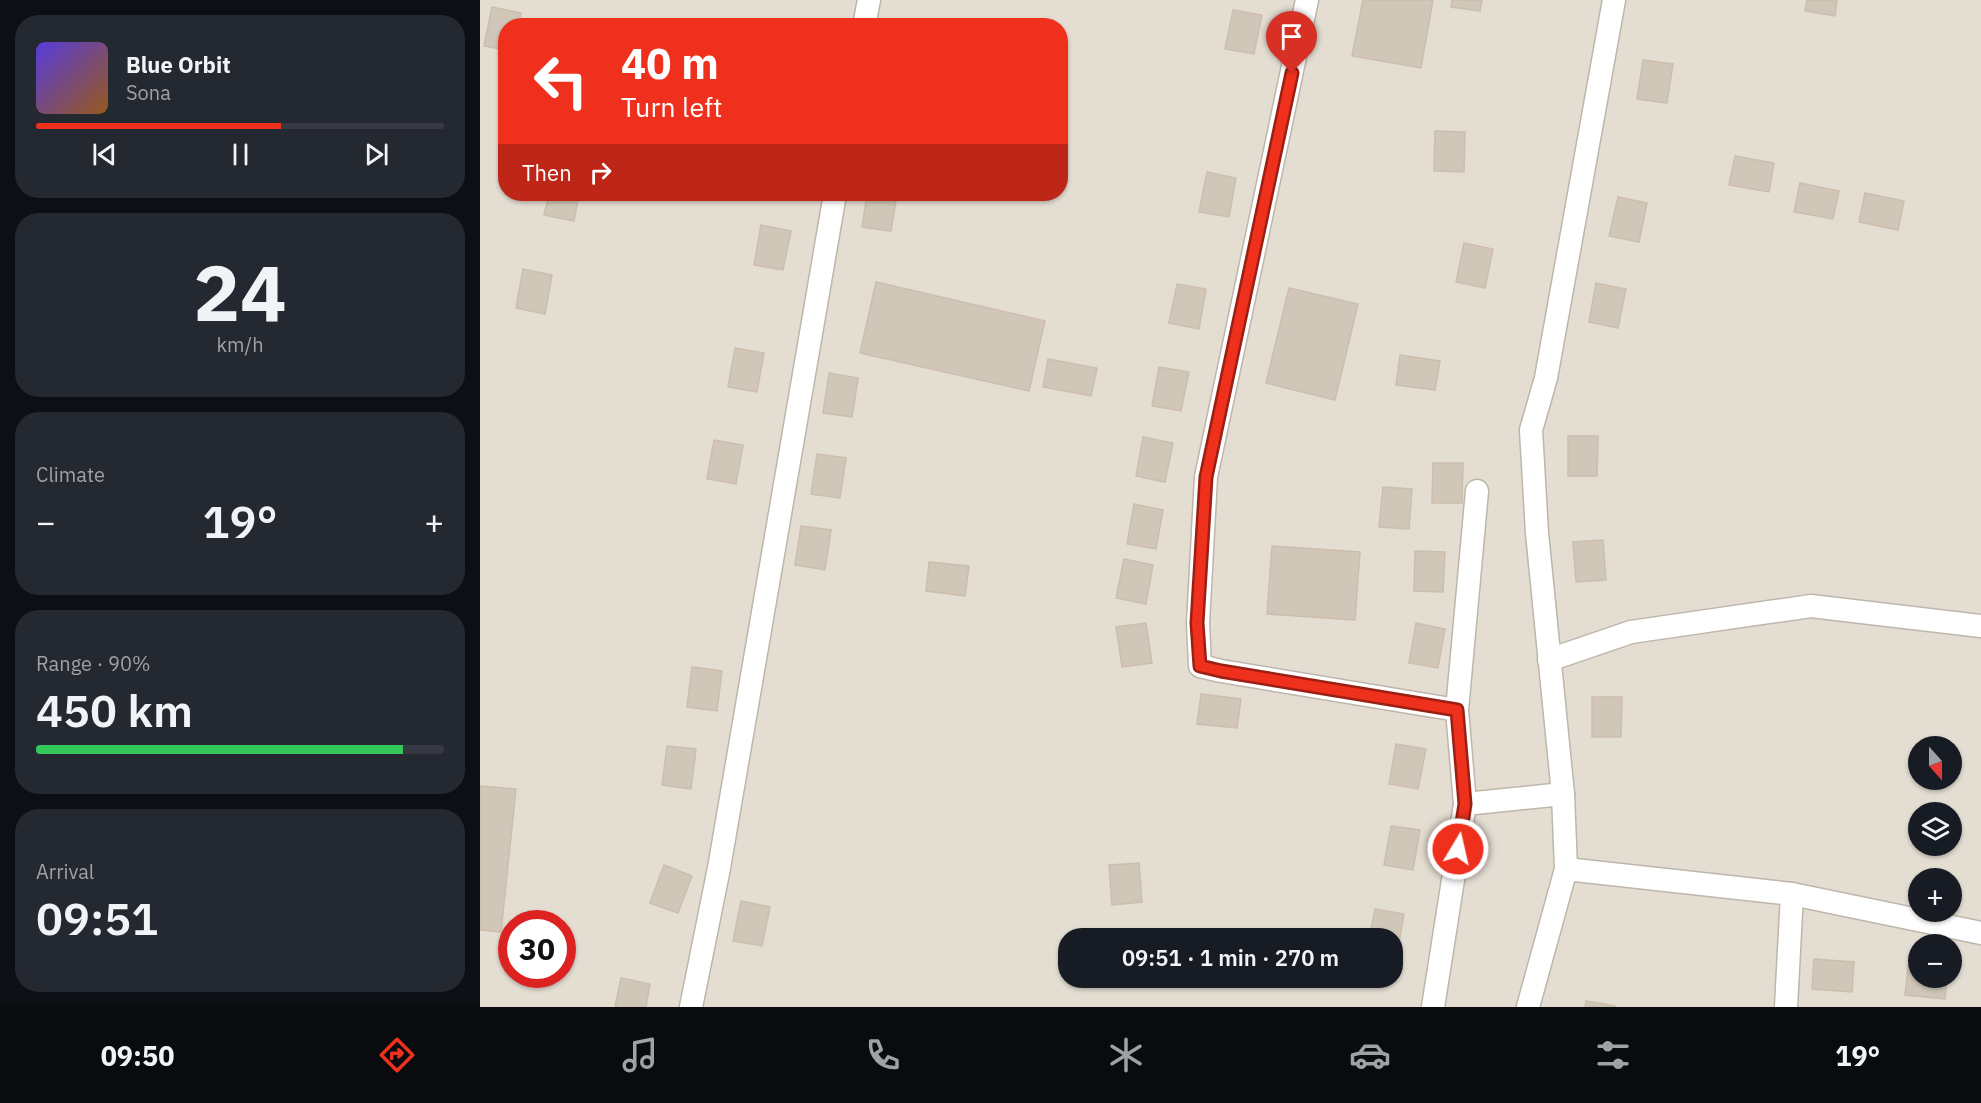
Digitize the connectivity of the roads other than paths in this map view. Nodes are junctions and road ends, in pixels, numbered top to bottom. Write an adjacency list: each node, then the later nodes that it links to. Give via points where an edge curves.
1 (869, 0): 4 (street)
2 (1307, 0): 9 (street, via 1206,477 1197,623 1200,666)
3 (1614, 0): 8 (street, via 1546,378 1531,430)
4 (866, 18)
5 (834, 201): 15 (street, via 721,857)
6 (1476, 491): 9 (street)
7 (1981, 626): 8 (street, via 1811,606 1631,632)
8 (1549, 660): 10 (street)
9 (1457, 710): 11 (street)
10 (1563, 794): 11 (street); 12 (street)
11 (1465, 804): 16 (street)
12 (1566, 869): 13 (street); 17 (street)
13 (1792, 894): 14 (street); 18 (street)
14 (1981, 933)
15 (691, 1007)
16 (1433, 1007)
17 (1528, 1007)
18 (1786, 1007)

